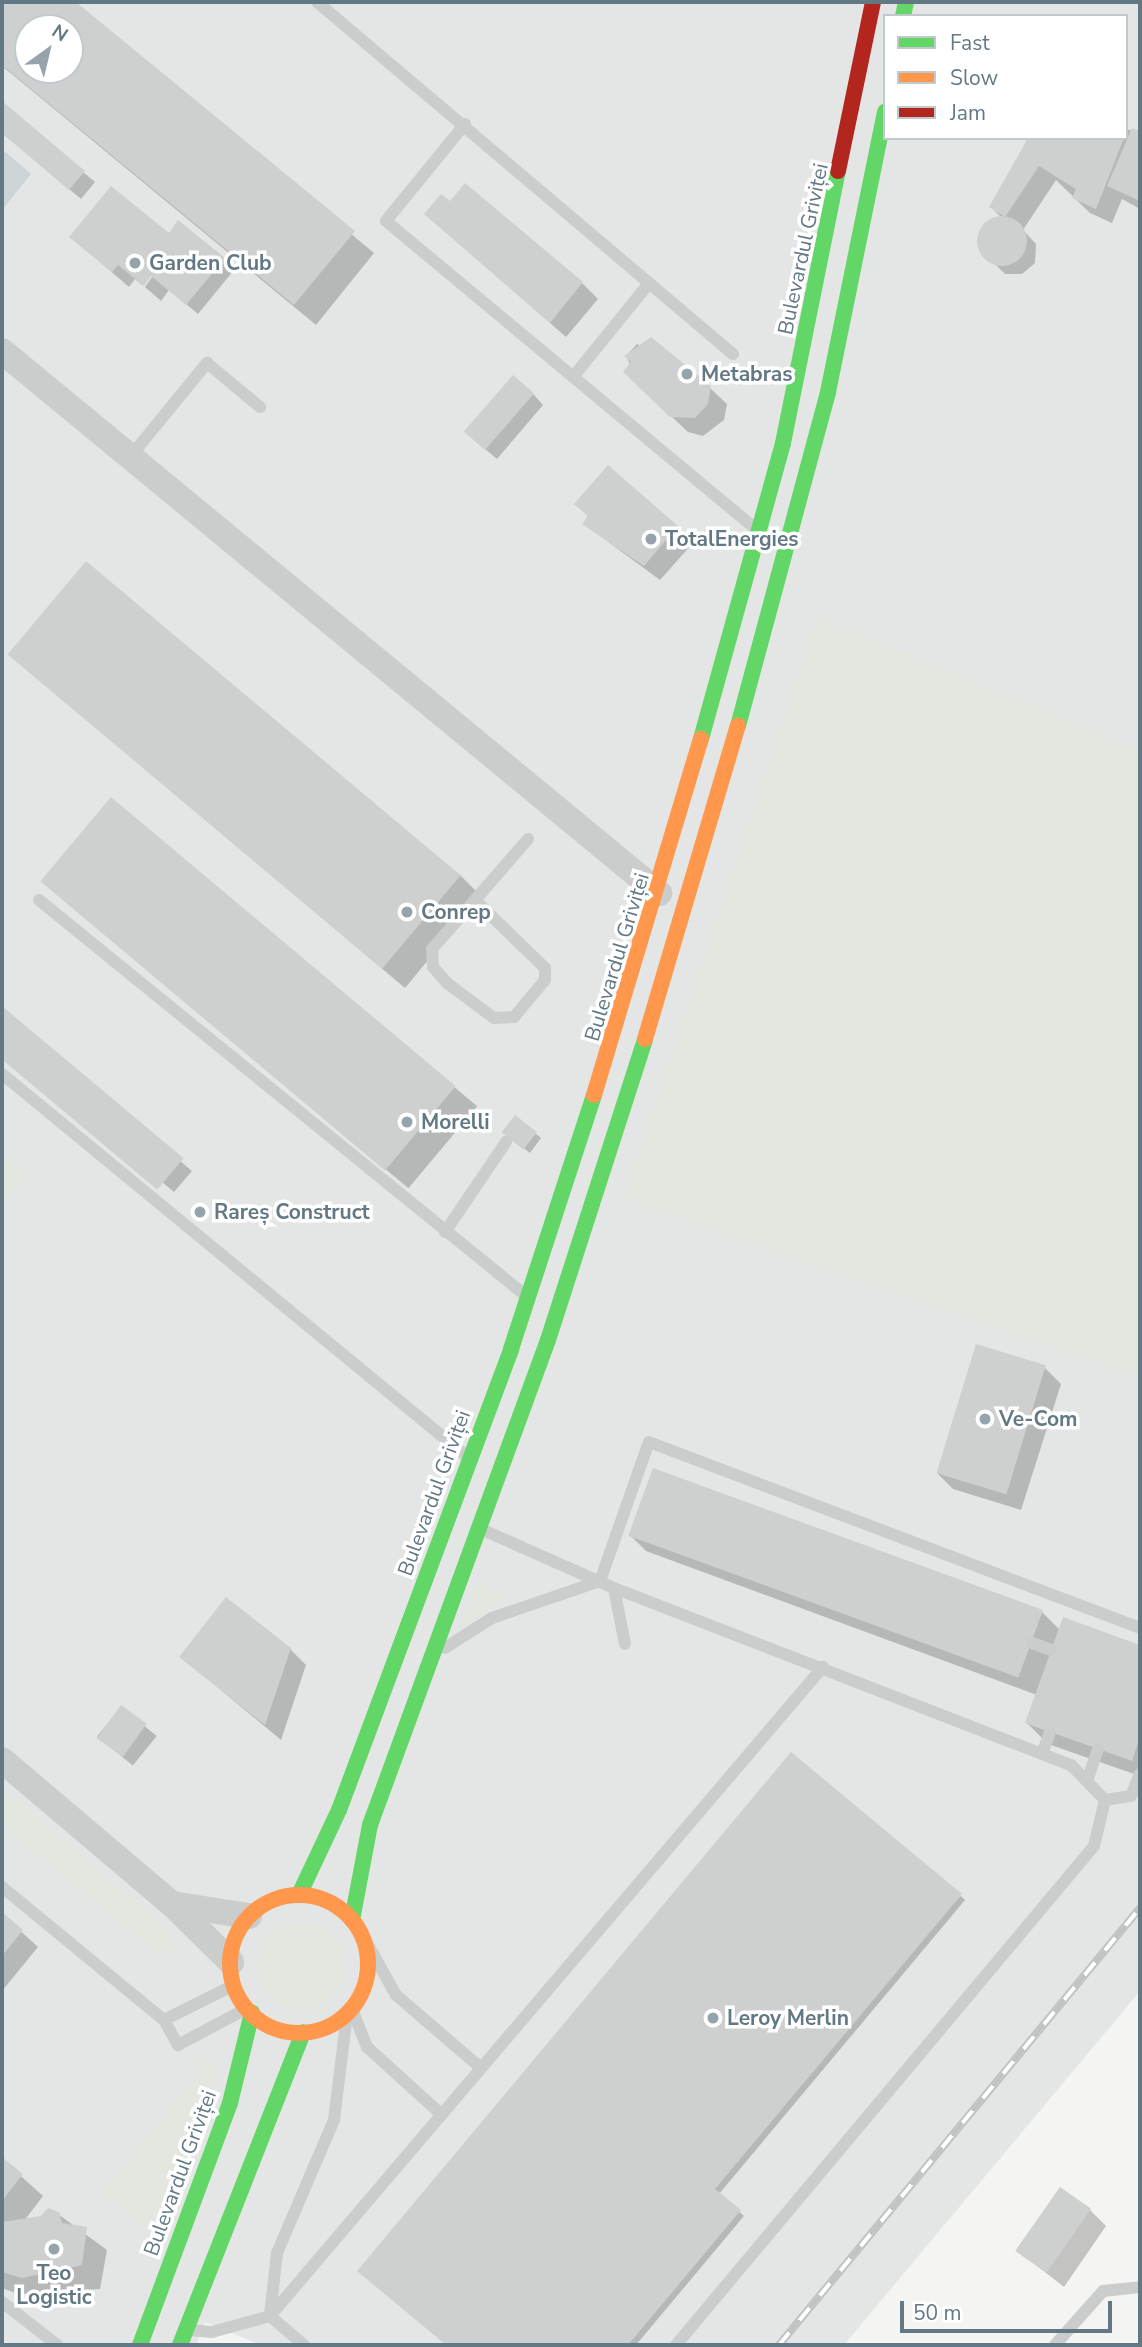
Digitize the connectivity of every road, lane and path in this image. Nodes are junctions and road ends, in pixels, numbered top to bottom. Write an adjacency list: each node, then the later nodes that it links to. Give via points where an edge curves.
1 (317, 2): 4 (lane)
2 (873, 2): 11 (main road, Bulevardul Griviței)
3 (883, 122): 21 (main road, via 828,392 763,649 675,950)
4 (465, 124): 5 (lane); 8 (lane, via 386,221)
5 (649, 283): 7 (lane); 8 (lane)
6 (2, 351): 10 (street)
7 (733, 354)
8 (573, 377): 11 (lane)
9 (260, 407): 10 (lane, via 207,363)
10 (130, 457): 13 (street)
11 (761, 533): 13 (main road, Bulevardul Griviței)
12 (528, 839): 15 (lane)
13 (659, 893): 19 (main road, Bulevardul Griviței)
14 (39, 900): 18 (lane)
15 (475, 900): 15 (lane, via 432,949 433,967 494,1018 514,1017 545,979 545,968)
16 (2, 1074): 20 (lane)
17 (506, 1142): 18 (lane)
18 (445, 1231): 19 (lane)
19 (529, 1298): 20 (main road, Bulevardul Griviței)
20 (468, 1457): 38 (main road, Bulevardul Griviței, via 344,1798)
21 (480, 1528): 22 (lane); 28 (main road)
22 (600, 1581): 23 (lane); 24 (lane, via 635,1500 649,1442); 28 (lane, via 492,1618)
23 (614, 1588): 26 (lane); 29 (lane)
24 (1140, 1628)
25 (1032, 1643): 27 (lane)
26 (625, 1644)
27 (1051, 1650)
28 (433, 1656): 41 (main road, via 370,1825)
29 (823, 1667): 32 (lane); 48 (lane)
30 (1050, 1732): 32 (lane)
31 (1098, 1749): 35 (lane)
32 (1042, 1754): 35 (lane)
33 (2, 1760): 39 (street)
34 (1140, 1774): 36 (lane, via 1131,1796)
35 (1088, 1778): 36 (lane)
36 (1105, 1800): 57 (lane, via 1094,1846)
37 (2, 1887): 46 (lane)
38 (299, 1895): 40 (main road, via 272,1900); 41 (main road, via 323,1899)
39 (172, 1904): 40 (street); 43 (street)
40 (249, 1916): 43 (main road)
41 (352, 1920): 42 (main road)
42 (362, 1934): 45 (main road, via 367,1973); 48 (lane, via 396,1995)
43 (232, 1974): 44 (main road); 46 (lane)
44 (249, 2010): 46 (lane, via 178,2045); 47 (main road, via 276,2028); 55 (main road, Bulevardul Griviței, via 230,2103)
45 (349, 2011): 47 (main road); 49 (lane, via 367,2048); 52 (lane, via 334,2120 277,2253)
46 (164, 2020)
47 (303, 2032): 53 (main road)
48 (481, 2068): 49 (lane)
49 (442, 2115): 52 (lane)
50 (1140, 2287): 58 (lane, via 1103,2291)
51 (2, 2302): 54 (lane)
52 (270, 2316): 53 (lane); 56 (lane)
53 (183, 2338)
54 (57, 2345)
55 (140, 2345)
56 (304, 2345)
57 (676, 2345)
58 (1055, 2345)

